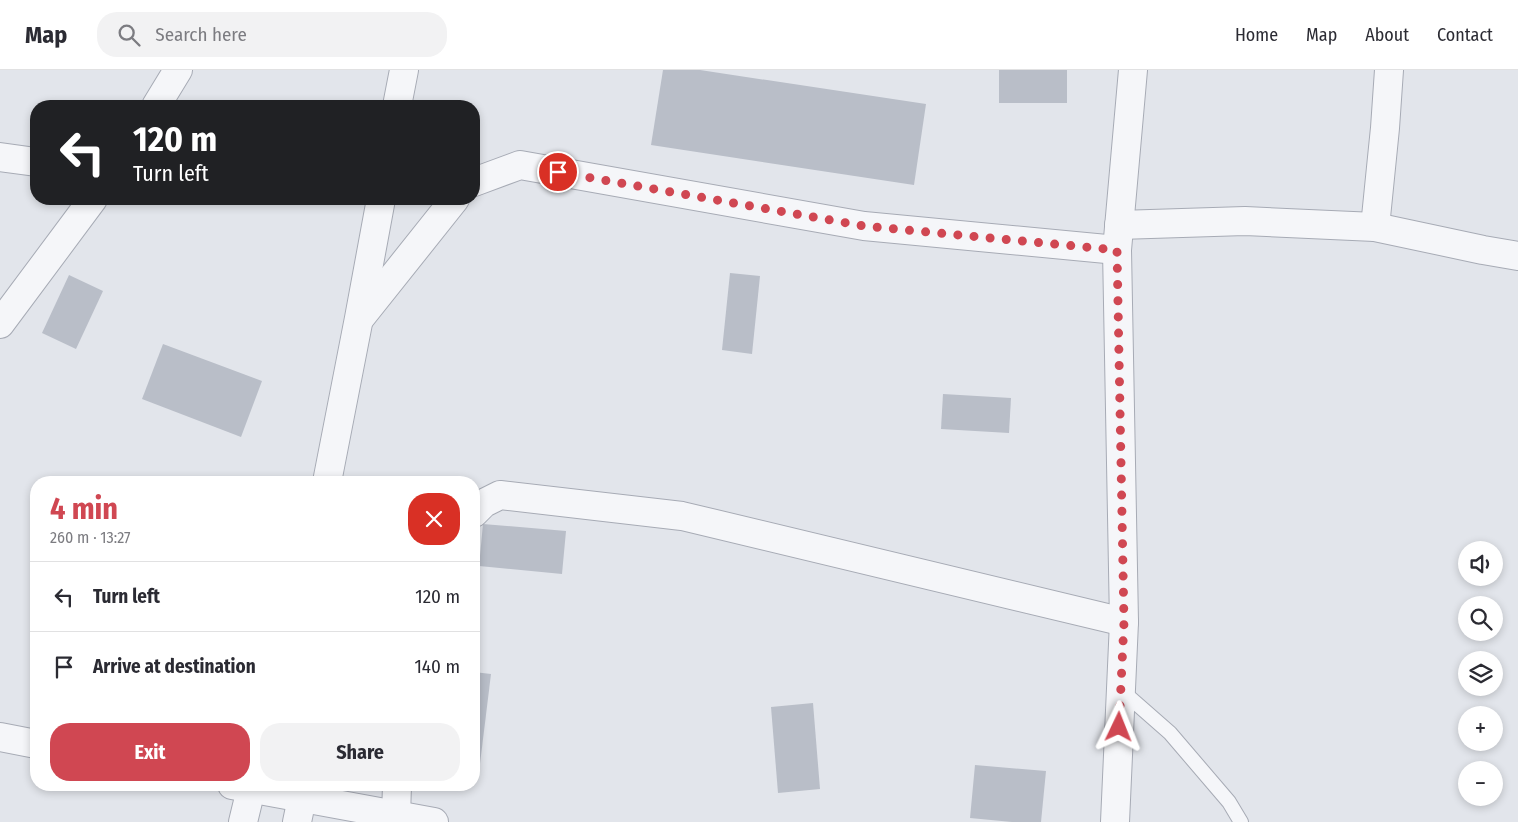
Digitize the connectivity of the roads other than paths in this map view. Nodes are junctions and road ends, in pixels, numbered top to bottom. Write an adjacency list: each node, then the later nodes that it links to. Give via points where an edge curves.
1 (178, 70): 5 (street)
2 (404, 70): 6 (street)
3 (1133, 70): 14 (street)
4 (1389, 70): 13 (street)
5 (160, 100)
6 (398, 100)
7 (0, 158): 8 (street)
8 (30, 161)
9 (480, 180): 14 (street, via 520,165 864,226)
10 (89, 205): 17 (street)
11 (380, 205): 16 (street)
12 (450, 205): 16 (street)
13 (1375, 226): 14 (street, via 1245,221); 15 (street)
14 (1118, 237): 20 (street)
15 (1518, 256)
16 (359, 318): 18 (street)
17 (0, 324)
18 (328, 476)
19 (480, 507): 20 (street, via 500,495 682,516)
20 (1124, 622): 21 (street)
21 (1121, 689): 31 (street); 32 (lane, via 1170,733 1229,802)
22 (0, 737): 23 (street)
23 (30, 743)
24 (246, 791): 29 (street)
25 (272, 791): 27 (street)
26 (397, 791): 28 (street)
27 (307, 798): 28 (street)
28 (396, 816): 30 (street)
29 (243, 822)
30 (434, 822)
31 (1115, 822)
32 (1241, 822)

